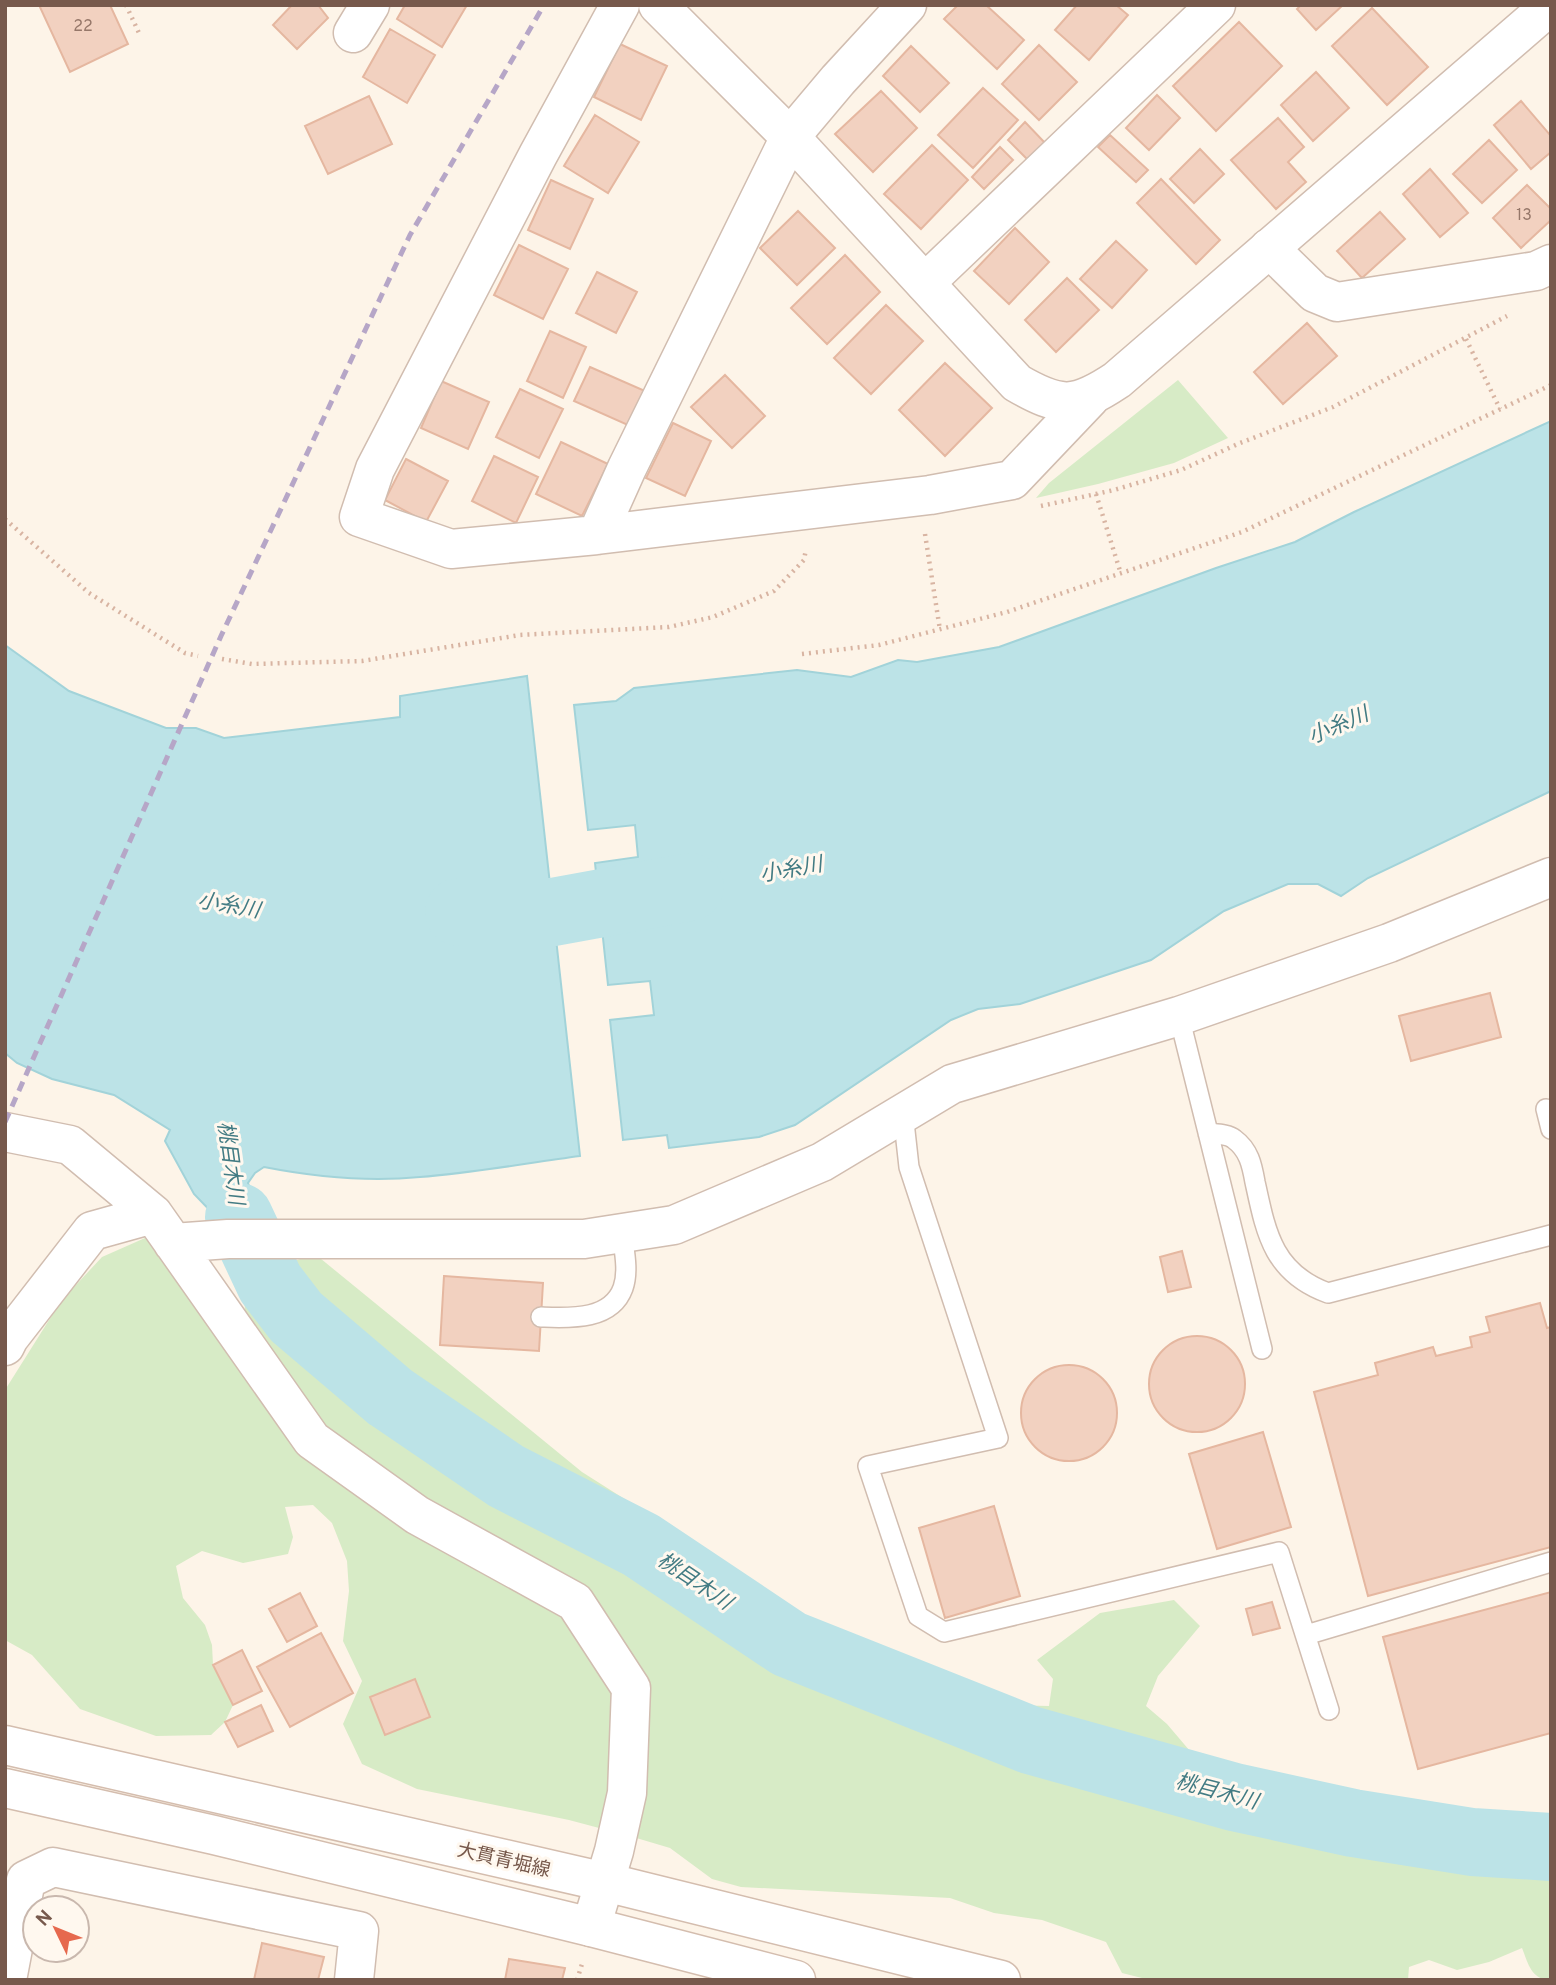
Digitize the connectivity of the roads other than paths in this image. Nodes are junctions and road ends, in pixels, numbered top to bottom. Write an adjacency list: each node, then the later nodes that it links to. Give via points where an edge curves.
1 (620, 5): 11 (street, via 375,468 359,517 450,549)
2 (658, 5): 6 (street)
3 (907, 5): 6 (street)
4 (1216, 5): 9 (street)
5 (1550, 5): 7 (street)
6 (790, 137): 9 (street); 11 (street)
7 (1269, 248): 8 (street, via 1315,293 1336,302 1536,271); 10 (street)
8 (1551, 264)
9 (925, 283): 10 (street, via 1017,383 1044,399)
10 (1090, 398): 11 (street, via 1012,480 930,495)
11 (597, 535)
12 (1551, 877): 13 (street, via 1389,943)
13 (1179, 1016): 15 (street, via 952,1084); 18 (lane)
14 (1546, 1109): 16 (lane)
15 (903, 1113): 20 (street, via 822,1162 674,1225); 26 (lane, via 909,1167 998,1438 868,1466 918,1616 944,1632 1279,1552)
16 (1551, 1129)
17 (5, 1132): 19 (street, via 70,1145)
18 (1208, 1133): 21 (lane, via 1233,1138 1251,1158 1266,1231 1279,1258 1308,1286 1328,1293); 24 (lane)
19 (163, 1228): 20 (street, via 228,1239 584,1239); 23 (street, via 92,1231); 30 (street, via 312,1440 417,1515 575,1602 631,1688 627,1793)
20 (622, 1233): 22 (lane, via 625,1276 611,1305 573,1318)
21 (1551, 1235)
22 (541, 1317)
23 (5, 1346)
24 (1262, 1349)
25 (1551, 1562): 26 (lane)
26 (1306, 1635): 27 (lane)
27 (1329, 1710)
28 (5, 1745): 30 (street, 大貫青堀線)
29 (5, 1788): 31 (street)
30 (605, 1882): 31 (street); 35 (street, 大貫青堀線)
31 (592, 1927): 32 (street)
32 (782, 1978)
33 (7, 1980): 34 (street, via 26,1880 53,1867 359,1931)
34 (354, 1980)
35 (1002, 1980)

